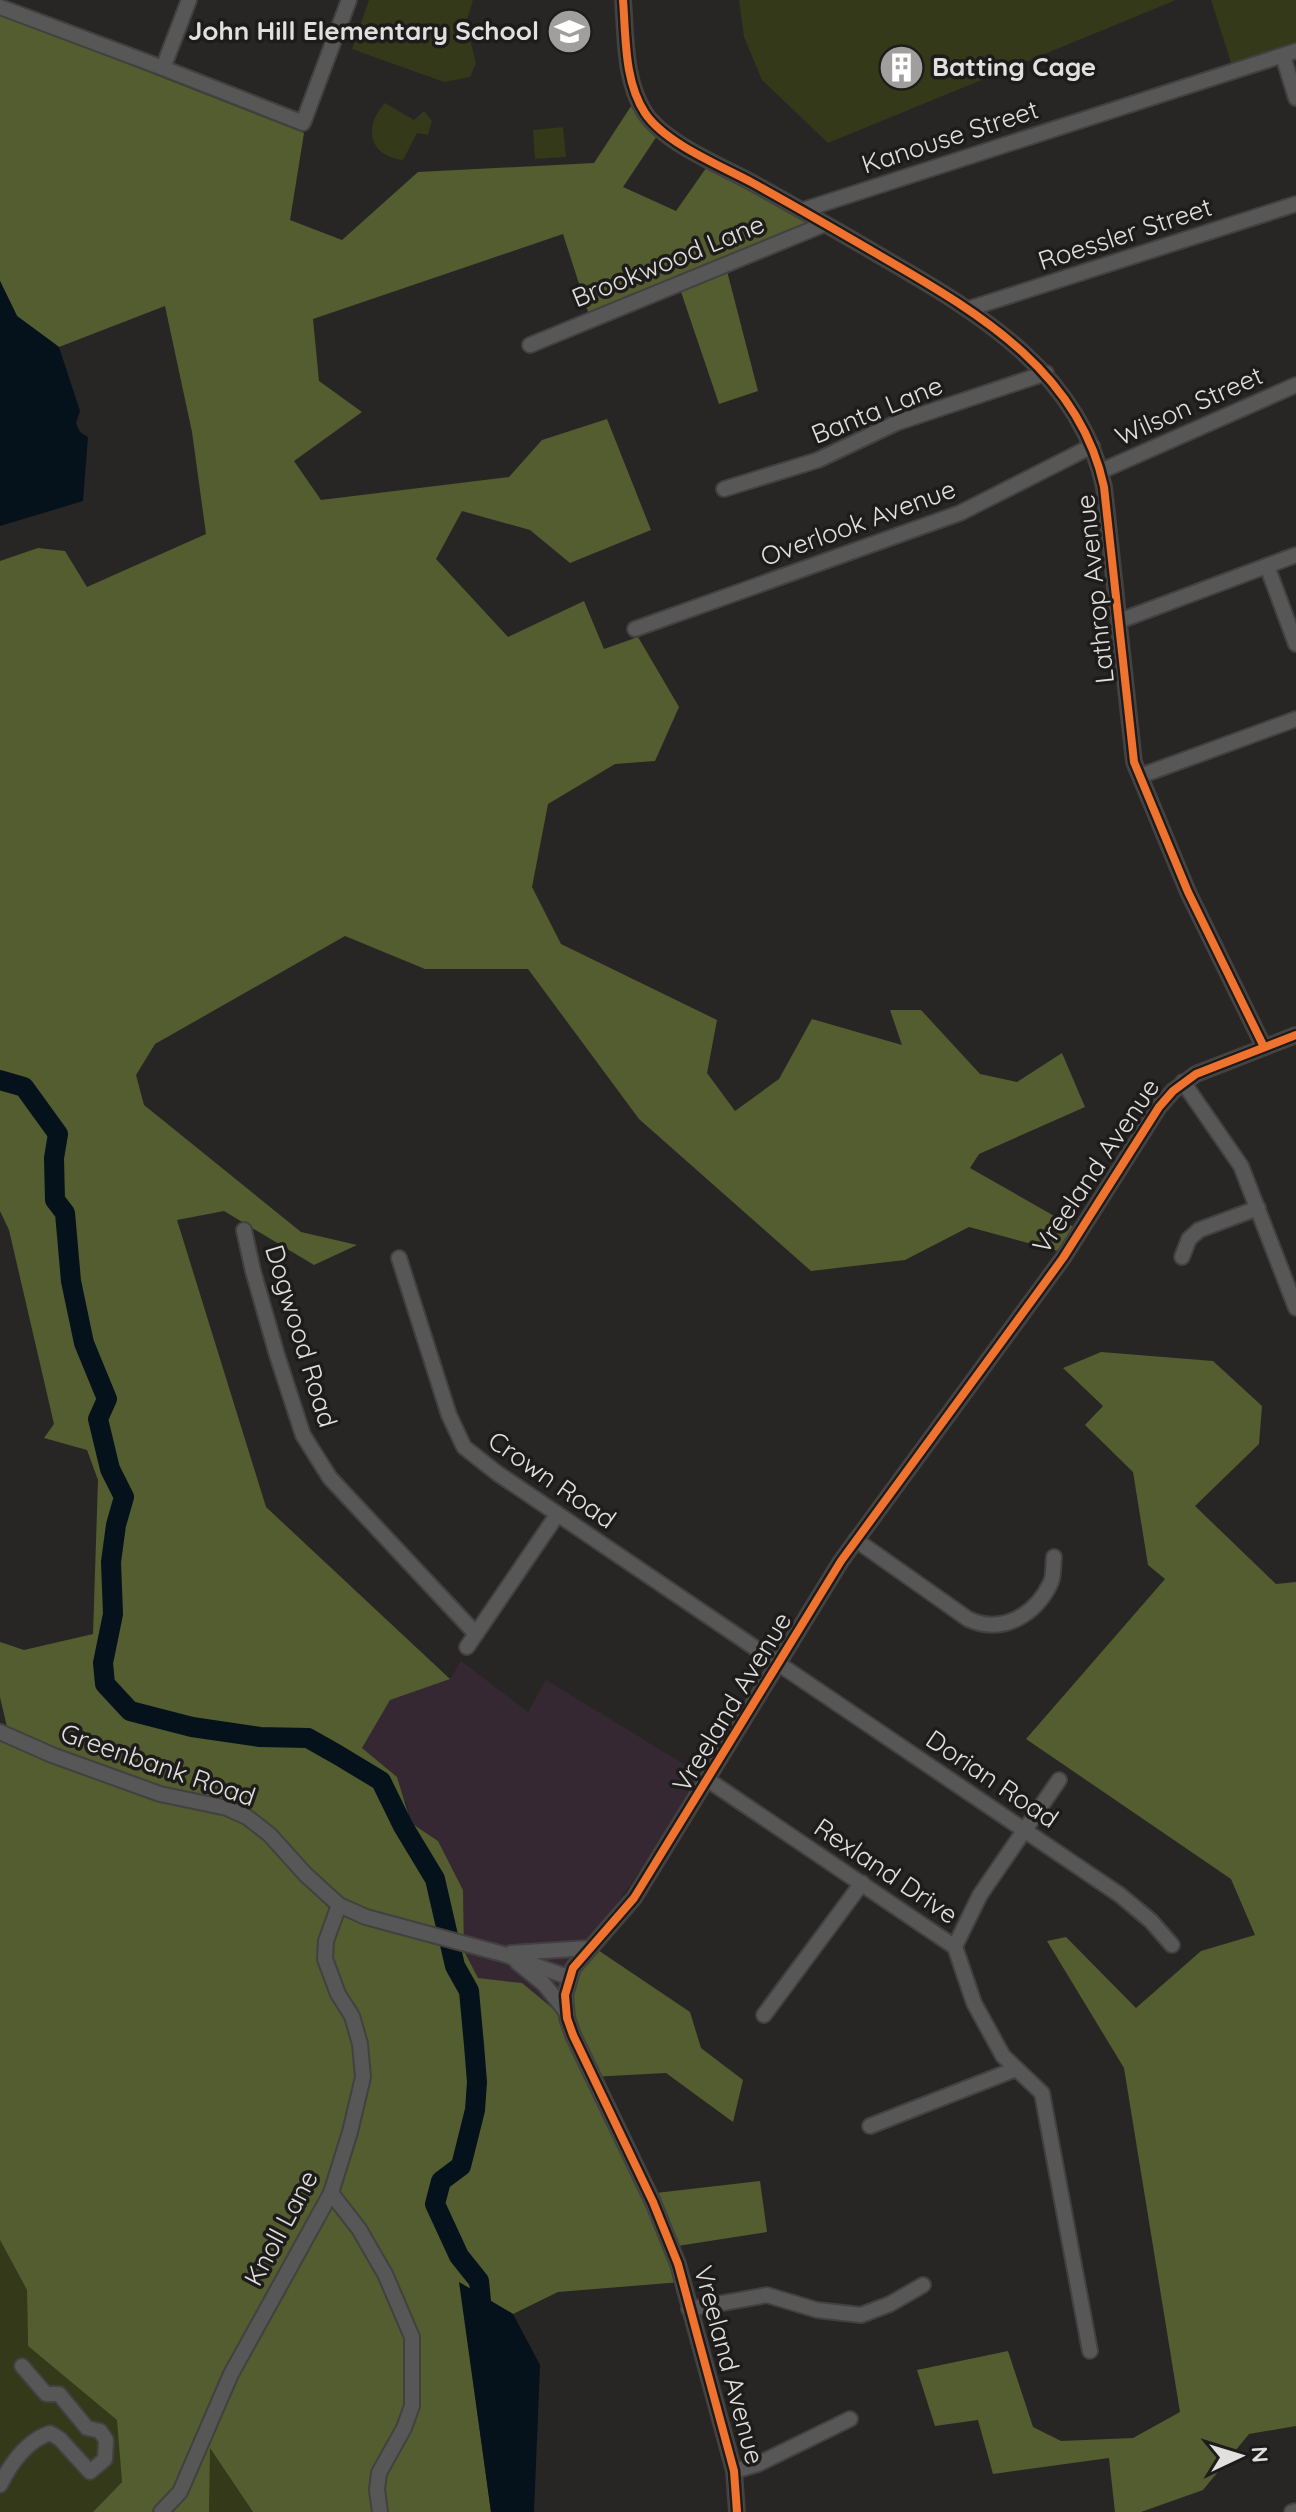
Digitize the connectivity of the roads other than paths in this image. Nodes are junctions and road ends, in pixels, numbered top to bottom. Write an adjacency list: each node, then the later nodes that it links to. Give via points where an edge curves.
1 (189, 0): 6 (street)
2 (349, 0): 6 (street, via 303,123)
3 (623, 0): 9 (street, Lathrop Avenue, via 631,79 646,115 685,145)
4 (0, 7): 6 (street)
5 (1290, 53): 7 (street); 9 (street, Kanouse Street)
6 (163, 68)
7 (1296, 98)
8 (1296, 204): 11 (street, Roessler Street)
9 (803, 210): 10 (street, Lathrop Avenue)
10 (825, 224): 11 (street, Lathrop Avenue); 12 (street, Brookwood Lane)
11 (968, 309): 13 (street, Lathrop Avenue)
12 (530, 345)
13 (1046, 373): 15 (street, Lathrop Avenue); 17 (street, Banta Lane, via 896,423 818,460)
14 (1296, 385): 16 (street, Wilson Street)
15 (1092, 446): 16 (street, Lathrop Avenue); 21 (street, Overlook Avenue, via 960,513)
16 (1101, 471): 20 (street, Lathrop Avenue)
17 (724, 489)
18 (1296, 555): 19 (street)
19 (1267, 566): 20 (street); 22 (street)
20 (1119, 621): 24 (street, Lathrop Avenue, via 1134,762)
21 (635, 629)
22 (1296, 644)
23 (1296, 719): 24 (street)
24 (1140, 776): 26 (street, Lathrop Avenue, via 1188,892)
25 (1296, 1035): 26 (street, Vreeland Avenue)
26 (1264, 1047): 27 (street, Vreeland Avenue)
27 (1183, 1082): 28 (street, via 1229,1145); 34 (street, Vreeland Avenue, via 1151,1117 1063,1258)
28 (1258, 1208): 30 (street, via 1199,1230); 32 (street)
29 (244, 1230): 36 (street, Dogwood Road, via 303,1435 330,1478)
30 (1182, 1257)
31 (399, 1258): 33 (street, Crown Road, via 464,1447)
32 (1296, 1308)
33 (557, 1515): 36 (street); 38 (street, Crown Road)
34 (856, 1540): 35 (street, via 968,1619 989,1626 1011,1623 1034,1606 1052,1581); 38 (street, Vreeland Avenue)
35 (1054, 1557)
36 (476, 1634): 37 (street)
37 (467, 1647)
38 (778, 1662): 40 (street, Vreeland Avenue); 42 (street, Dorian Road)
39 (0, 1732): 44 (street, Greenbank Road, via 160,1794 247,1817)
40 (708, 1780): 43 (street, Rexland Drive); 47 (street, Vreeland Avenue, via 634,1898)
41 (1059, 1780): 42 (street)
42 (1024, 1830): 45 (street, Dorian Road, via 1120,1895); 46 (street, via 980,1895)
43 (862, 1883): 46 (street, Rexland Drive); 51 (street)
44 (339, 1905): 48 (street, Greenbank Road, via 387,1924); 54 (street, Knoll Lane, via 325,1959 357,2029 363,2077)
45 (1172, 1945)
46 (955, 1946): 52 (street, Rexland Drive, via 974,2003)
47 (590, 1948): 48 (street, Greenbank Road); 49 (street, Vreeland Avenue)
48 (503, 1954): 49 (street, Greenbank Road); 50 (street, Greenbank Road, via 527,1968)
49 (568, 1977): 50 (street, Vreeland Avenue)
50 (566, 2012): 56 (street, Vreeland Avenue, via 653,2202)
51 (764, 2015)
52 (1016, 2069): 53 (street); 57 (street, Rexland Drive, via 1042,2093)
53 (870, 2126)
54 (331, 2193): 62 (street, Knoll Lane, via 231,2374 180,2492); 63 (street, via 385,2274 412,2337 412,2406 379,2473)
55 (923, 2285): 56 (street, via 861,2315 817,2310 767,2295)
56 (689, 2309): 60 (street, Vreeland Avenue)
57 (1090, 2351)
58 (22, 2366): 61 (street, via 46,2394 59,2394 87,2428 100,2431 106,2440 105,2459 90,2472 50,2433 10,2464)
59 (850, 2419): 60 (street)
60 (734, 2471): 64 (street, Vreeland Avenue)
61 (0, 2485)
62 (161, 2512)
63 (380, 2512)
64 (737, 2512)

